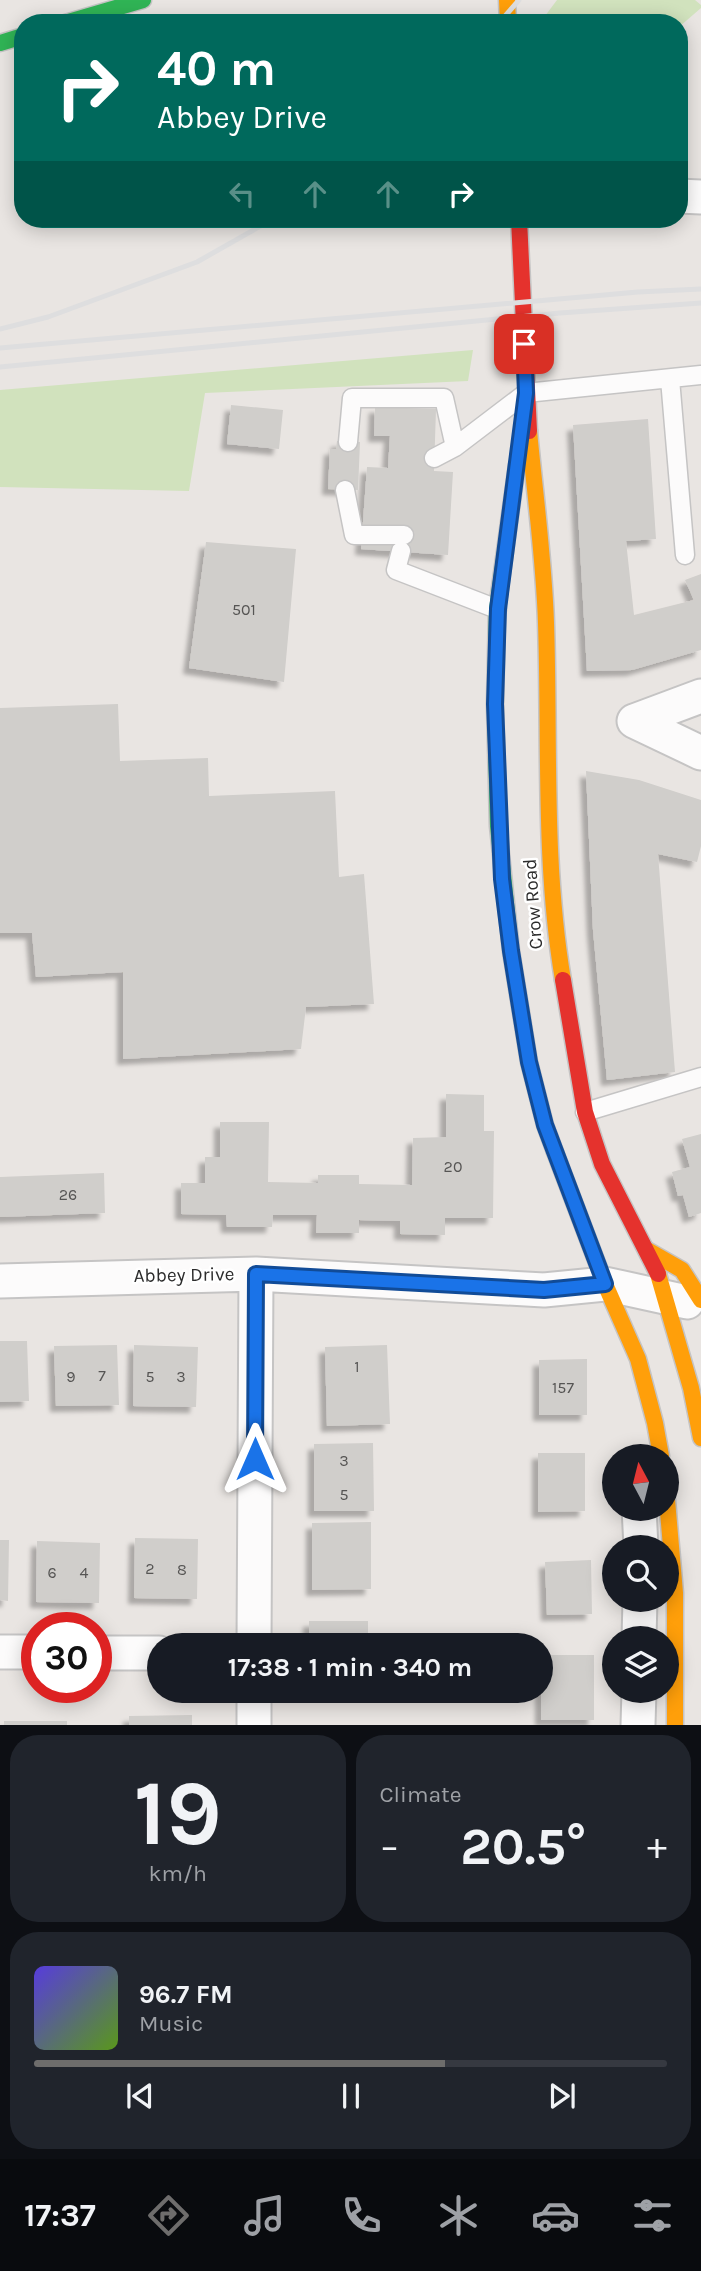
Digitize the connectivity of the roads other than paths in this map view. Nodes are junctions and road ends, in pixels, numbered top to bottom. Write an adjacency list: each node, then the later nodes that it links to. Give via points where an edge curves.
1 (143, 0): 2 (main road)
2 (96, 14)
3 (519, 228): 6 (main road, Crow Road)
4 (701, 375): 5 (lane)
5 (670, 379): 6 (lane); 11 (lane)
6 (526, 393): 8 (lane); 12 (main road, Crow Road); 16 (main road, Crow Road, via 546,621 549,831 557,947)
7 (348, 442): 8 (lane, via 352,398 444,398)
8 (456, 447): 9 (lane)
9 (434, 458)
10 (345, 490): 12 (lane, via 354,535 402,543 396,570)
11 (685, 555)
12 (498, 609): 20 (main road, Crow Road, via 498,812 511,951 529,1062 545,1125)
13 (701, 696): 14 (street, via 634,721)
14 (701, 752)
15 (701, 1077): 16 (lane)
16 (585, 1112): 17 (main road, Crow Road, via 602,1164)
17 (647, 1250): 21 (main road, Crow Road); 22 (main road, via 682,1270)
18 (256, 1274): 19 (street, Abbey Drive); 20 (street, Abbey Drive, via 544,1290); 29 (street)
19 (0, 1281)
20 (605, 1284): 21 (street, Abbey Drive); 24 (main road, Crow Road)
21 (666, 1298): 23 (street, Abbey Drive); 25 (main road, Crow Road)
22 (701, 1300)
23 (701, 1305)
24 (639, 1359): 25 (main road); 27 (main road, Crow Road)
25 (696, 1392): 26 (main road, Crow Road)
26 (701, 1438)
27 (659, 1444)
28 (669, 1521): 38 (main road, via 675,1593)
29 (254, 1633)
30 (0, 1652): 31 (street)
31 (21, 1652)
32 (112, 1653): 33 (street)
33 (147, 1653)
34 (254, 1703): 36 (street)
35 (639, 1703): 37 (street)
36 (254, 1725)
37 (638, 1725)
38 (674, 1725)

